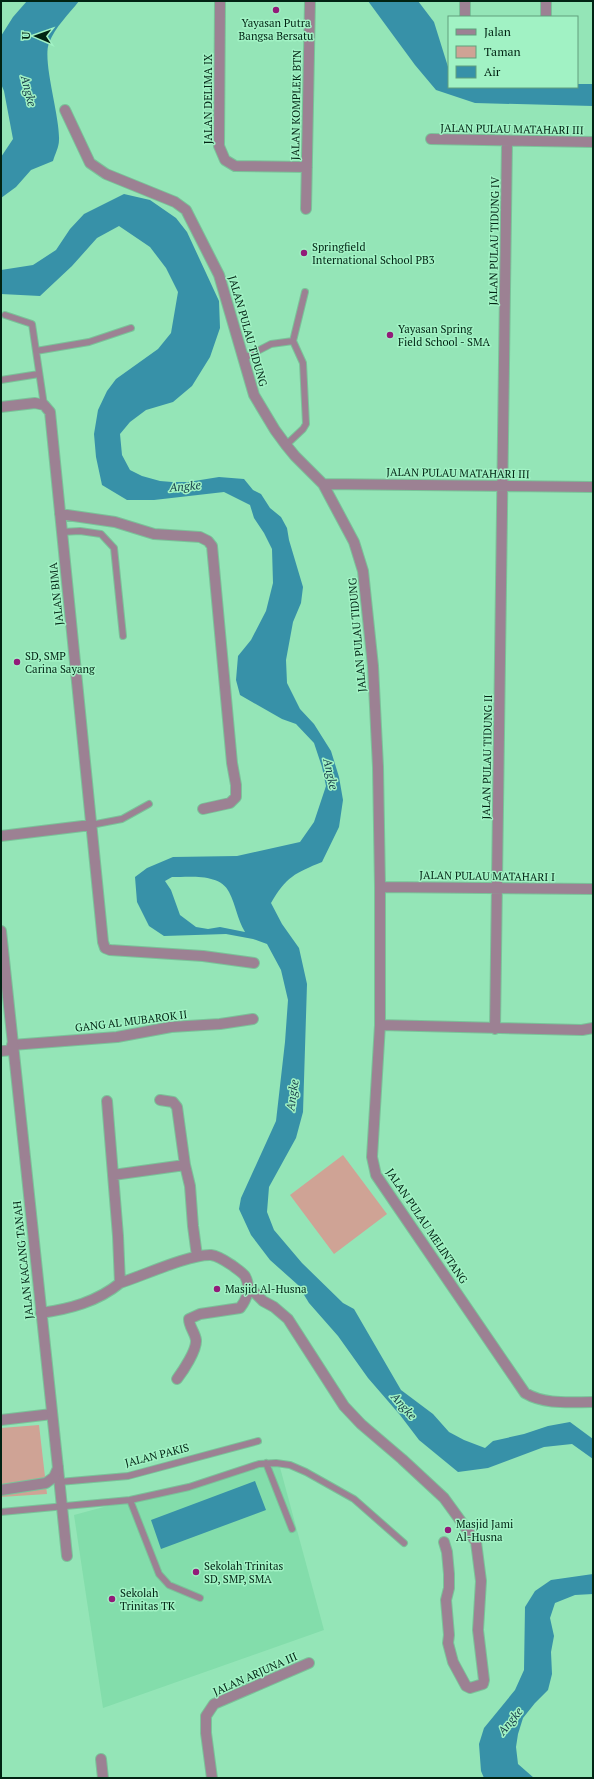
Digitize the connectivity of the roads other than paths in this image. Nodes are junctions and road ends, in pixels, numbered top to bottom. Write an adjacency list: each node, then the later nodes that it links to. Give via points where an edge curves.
1 (220, 1): 11 (street, JALAN DELIMA IX, via 219,146 225,160 235,166)
2 (310, 1): 11 (street, JALAN KOMPLEK BTN)
3 (465, 1): 5 (street)
4 (546, 1): 6 (street)
5 (465, 16)
6 (546, 16)
7 (65, 110): 18 (street, JALAN PULAU TIDUNG, via 90,163 106,174 175,202 186,210 219,275)
8 (431, 139): 9 (street, JALAN PULAU MATAHARI III)
9 (506, 141): 10 (street, JALAN PULAU MATAHARI III); 25 (street, JALAN PULAU TIDUNG IV)
10 (593, 142)
11 (307, 167): 12 (street, JALAN KOMPLEK BTN)
12 (306, 209)
13 (304, 292): 16 (lane)
14 (5, 315): 17 (lane, via 32,324)
15 (131, 328): 17 (lane, via 89,342)
16 (293, 341): 18 (lane, via 271,344); 23 (lane, via 303,363 306,424)
17 (36, 351): 19 (lane)
18 (242, 359): 23 (street, JALAN PULAU TIDUNG, via 254,395 274,430)
19 (39, 374): 20 (lane); 21 (lane)
20 (1, 380)
21 (44, 405): 22 (street, via 35,403); 27 (street, JALAN BIMA, via 50,412)
22 (1, 407)
23 (286, 445): 24 (street, JALAN PULAU TIDUNG)
24 (323, 484): 25 (street, JALAN PULAU MATAHARI III); 34 (street, JALAN PULAU TIDUNG, via 354,542 363,571 372,659 378,767)
25 (503, 486): 26 (street, JALAN PULAU MATAHARI III); 35 (street, JALAN PULAU TIDUNG II)
26 (593, 487)
27 (60, 514): 28 (street, JALAN BIMA); 31 (street, via 115,522 154,534 200,537 212,546 236,797 230,803)
28 (62, 532): 29 (lane, via 102,534 114,548); 32 (street, JALAN BIMA)
29 (123, 636)
30 (149, 804): 32 (lane, via 122,819)
31 (203, 809)
32 (91, 825): 33 (street); 38 (street, JALAN BIMA, via 105,948)
33 (1, 836)
34 (380, 887): 35 (street, JALAN PULAU MATAHARI I); 40 (street, JALAN PULAU MELINTANG)
35 (497, 888): 36 (street, JALAN PULAU MATAHARI I); 42 (street, JALAN PULAU TIDUNG II)
36 (593, 889)
37 (1, 932): 43 (street, JALAN KACANG TANAH)
38 (254, 963)
39 (253, 1019): 43 (street, GANG AL MUBAROK II, via 220,1024 171,1026 117,1037)
40 (380, 1025): 42 (street); 54 (street, JALAN PULAU MELINTANG, via 372,1157 376,1175 524,1393 546,1402)
41 (593, 1028): 42 (street)
42 (495, 1029)
43 (12, 1048): 44 (street, GANG AL MUBAROK II); 52 (street, JALAN KACANG TANAH)
44 (1, 1051)
45 (160, 1100): 47 (street, via 176,1103)
46 (107, 1101): 48 (street)
47 (184, 1164): 48 (street); 49 (street, via 190,1186)
48 (113, 1175): 50 (street)
49 (197, 1256): 50 (street); 51 (street, via 213,1255 224,1260 242,1272)
50 (120, 1283): 52 (street, via 110,1292 87,1303)
51 (248, 1286): 53 (street, via 245,1302 240,1308 200,1314 189,1319 196,1346); 66 (street, via 288,1319 344,1406 444,1498 476,1542 481,1581 478,1630 484,1680 483,1684 470,1688 466,1686 453,1662 448,1643 446,1600 449,1574)
52 (41, 1313): 55 (street, JALAN KACANG TANAH)
53 (177, 1379)
54 (593, 1402)
55 (52, 1414): 56 (street); 59 (street, JALAN KACANG TANAH)
56 (1, 1420)
57 (258, 1441): 60 (lane, JALAN PAKIS, via 128,1476)
58 (266, 1463): 62 (lane, via 189,1487); 65 (lane); 67 (lane, via 290,1465 354,1499)
59 (58, 1468): 60 (street); 61 (street, via 54,1477 46,1483)
60 (59, 1482): 63 (street)
61 (1, 1490)
62 (130, 1500): 63 (lane); 69 (lane, via 159,1574 169,1585)
63 (61, 1506): 64 (lane); 68 (street)
64 (1, 1512)
65 (292, 1529)
66 (444, 1542)
67 (404, 1543)
68 (66, 1556)
69 (200, 1598)
70 (309, 1663): 73 (street, JALAN ARJUNA III, via 214,1704 206,1716)
71 (101, 1759): 72 (street)
72 (103, 1778)
73 (212, 1778)

